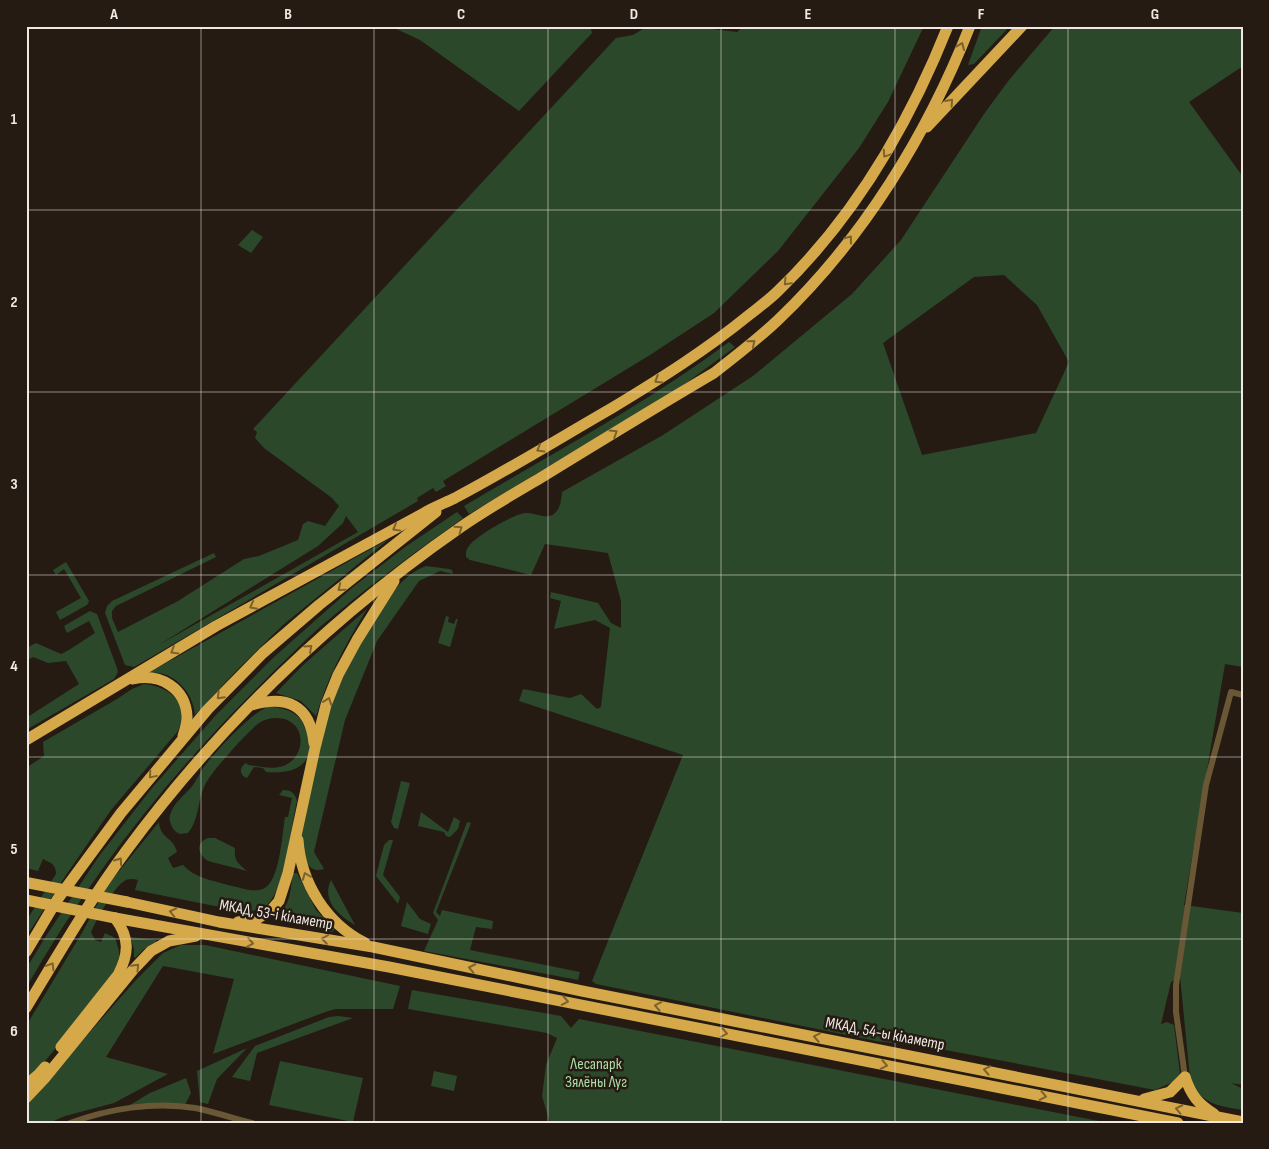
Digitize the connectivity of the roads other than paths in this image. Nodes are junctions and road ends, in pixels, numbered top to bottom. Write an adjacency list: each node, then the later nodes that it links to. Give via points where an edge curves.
1 (970, 26): 4 (highway, one-way to 1)
2 (1022, 26): 4 (highway, one-way to 2)
3 (948, 28): 5 (highway, one-way to 5, via 894,142 822,244 778,292 720,338 657,381)
4 (918, 138): 6 (highway, one-way to 4, via 470,521 714,373 750,345 779,320 819,277 887,188)
5 (455, 498): 7 (highway, one-way to 7, via 216,626); 10 (highway, one-way to 10, via 319,605 263,654)
6 (403, 570): 9 (highway, one-way to 6, via 342,619); 12 (highway, one-way to 6, via 338,675 370,617)
7 (127, 680): 10 (highway, via 154,677 173,686 184,701 187,713); 11 (highway)
8 (1242, 695): 24 (street, via 1231,692 1206,785 1176,985 1176,1012)
9 (249, 706): 12 (highway, via 276,701 293,705 311,725); 23 (highway, one-way to 9, via 126,850 170,794)
10 (183, 737): 20 (highway, one-way to 20, via 120,813 57,900)
11 (26, 740)
12 (314, 748): 13 (highway)
13 (298, 826): 17 (highway, via 279,901 257,919); 19 (highway, one-way to 13, via 337,923 309,885 302,864)
14 (28, 883): 17 (highway, МКАД, 53-і кіламетр, one-way to 14, bridge)
15 (26, 900): 16 (highway, МКАД, 53-і кіламетр, bridge)
16 (115, 918): 18 (highway, МКАД, 53-і кіламетр); 25 (highway, via 123,931 127,954 118,975 38,1075)
17 (219, 922): 19 (highway, МКАД, 53-і кіламетр, one-way to 17)
18 (202, 934): 22 (highway, МКАД, 53-і кіламетр, one-way to 22); 26 (highway, one-way to 18, via 151,951 168,941)
19 (373, 947): 21 (highway, МКАД, 53-і кіламетр, one-way to 19)
20 (26, 952)
21 (520, 978): 27 (highway, МКАД, 54-ы кіламетр, one-way to 21)
22 (517, 992): 32 (highway, МКАД, 54-ы кіламетр, one-way to 32)
23 (26, 1008)
24 (1185, 1077): 27 (highway, via 1170,1092); 28 (highway, via 1196,1100)
25 (26, 1085)
26 (26, 1098)
27 (1138, 1100): 28 (highway, МКАД, 54-ы кіламетр, one-way to 27)
28 (1220, 1117): 29 (highway, МКАД, 54-ы кіламетр)
29 (1243, 1122)
30 (70, 1123): 31 (street, via 114,1110 163,1106 194,1108)
31 (252, 1123)
32 (1178, 1123)

